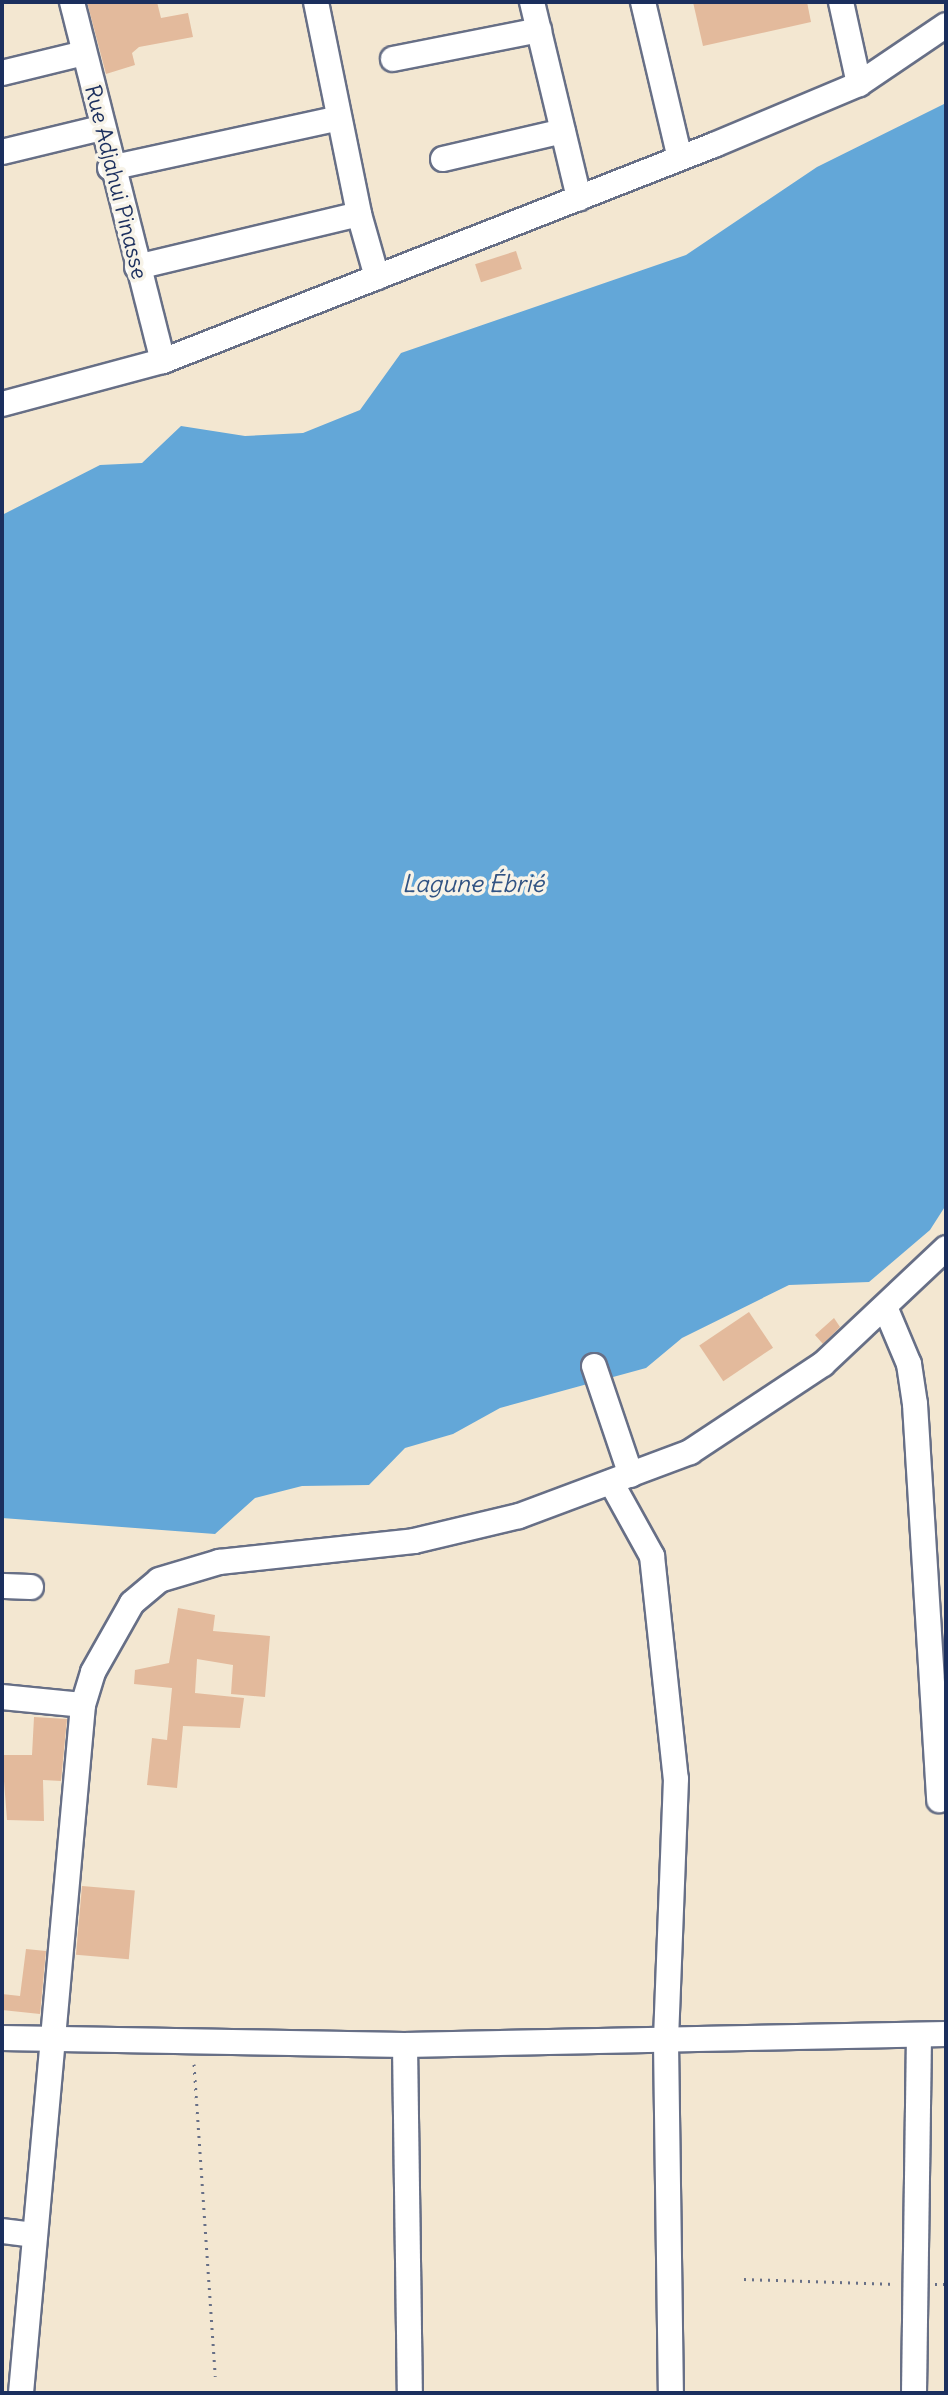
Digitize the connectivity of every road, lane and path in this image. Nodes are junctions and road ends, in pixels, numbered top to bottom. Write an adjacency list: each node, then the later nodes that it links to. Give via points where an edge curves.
1 (72, 2): 9 (street, Rue Adjahui Pinasse)
2 (316, 2): 13 (street)
3 (532, 2): 8 (street)
4 (643, 2): 17 (street)
5 (841, 2): 12 (street)
6 (941, 2): 7 (street)
7 (946, 25): 12 (street)
8 (539, 30): 10 (street); 15 (street)
9 (84, 53): 11 (street); 14 (street, Rue Adjahui Pinasse)
10 (393, 59)
11 (2, 73)
12 (859, 84): 17 (street)
13 (339, 118): 19 (street); 21 (street)
14 (101, 128): 16 (street); 19 (street, Rue Adjahui Pinasse)
15 (563, 131): 18 (street); 20 (street)
16 (2, 152)
17 (680, 158): 20 (street)
18 (443, 159)
19 (110, 168): 22 (street, Rue Adjahui Pinasse)
20 (579, 198): 23 (street)
21 (359, 214): 22 (street); 23 (street)
22 (137, 267): 24 (street, Rue Adjahui Pinasse)
23 (377, 277): 24 (street)
24 (163, 361): 25 (street)
25 (2, 404)
26 (946, 1248): 27 (street)
27 (885, 1307): 29 (street, via 767,1407 690,1452); 34 (street, via 909,1364 915,1404)
28 (594, 1366): 29 (street)
29 (621, 1479): 33 (street, via 519,1516 414,1541 240,1558 159,1580 132,1603 110,1637); 39 (street, via 652,1556 666,1667 677,1846)
30 (2, 1586): 31 (street)
31 (31, 1587)
32 (2, 1697): 33 (street)
33 (83, 1705): 38 (street)
34 (939, 1800)
35 (946, 2034): 36 (street)
36 (919, 2036): 39 (street); 45 (street)
37 (2, 2038): 38 (street)
38 (53, 2039): 40 (street); 43 (street)
39 (666, 2042): 41 (street); 50 (street)
40 (191, 2044): 41 (street); 47 (path)
41 (405, 2045): 49 (street)
42 (2, 2231): 43 (street)
43 (35, 2235): 48 (street)
44 (744, 2279): 45 (path)
45 (912, 2284): 46 (path); 51 (street)
46 (946, 2284)
47 (215, 2376)
48 (21, 2393)
49 (410, 2393)
50 (671, 2393)
51 (914, 2393)

